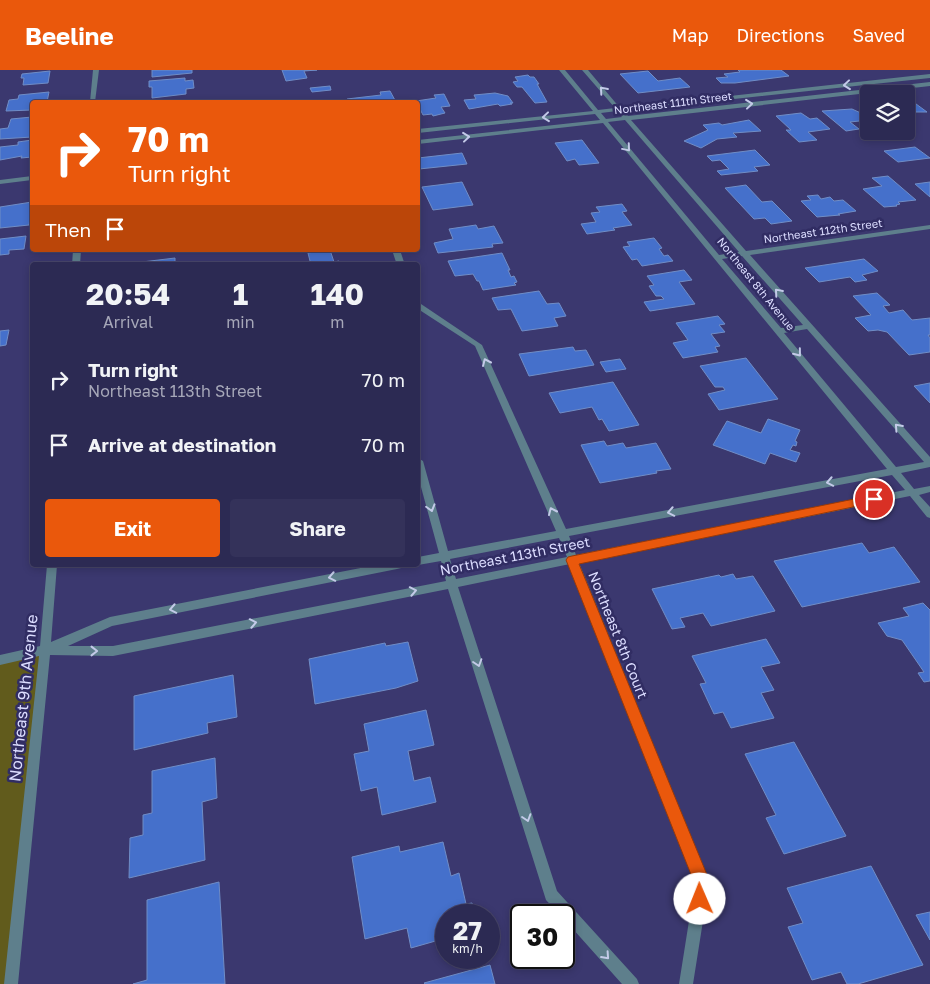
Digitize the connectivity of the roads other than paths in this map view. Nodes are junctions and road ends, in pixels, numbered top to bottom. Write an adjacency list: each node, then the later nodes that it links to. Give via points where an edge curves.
1 (96, 70): 6 (street)
2 (562, 70): 8 (street, Northeast 8th Avenue)
3 (585, 70): 7 (street, Northeast 8th Avenue, one-way to 3)
4 (930, 76): 7 (street, Northeast 111th Street, one-way to 7)
5 (930, 84): 9 (street, Northeast 111th Street, one-way to 5)
6 (92, 100)
7 (619, 109): 8 (street, Northeast 111th Street); 9 (street, Northeast 8th Avenue)
8 (596, 111): 10 (street, Northeast 8th Avenue); 11 (street, Northeast 111th Street, one-way to 11)
9 (627, 118): 10 (street, Northeast 111th Street); 16 (street, Northeast 8th Avenue)
10 (605, 121): 12 (street, Northeast 111th Street, one-way to 10); 17 (street, Northeast 8th Avenue, one-way to 17)
11 (420, 130)
12 (420, 142)
13 (30, 178): 14 (street)
14 (0, 182)
15 (930, 227): 16 (street, Northeast 112th Street)
16 (745, 253): 17 (street, Northeast 112th Street); 19 (street, Northeast 8th Avenue, one-way to 16)
17 (719, 257): 20 (street, Northeast 8th Avenue)
18 (420, 307): 27 (street, Northeast 8th Court, one-way to 18, via 478,345)
19 (808, 326): 20 (street); 21 (street, Northeast 8th Avenue, one-way to 19)
20 (780, 331): 23 (street, Northeast 8th Avenue, one-way to 23)
21 (930, 464): 23 (street, Northeast 113th Street)
22 (420, 468): 28 (street, one-way to 28)
23 (893, 470): 25 (street, Northeast 8th Avenue); 27 (street, Northeast 113th Street, one-way to 27)
24 (930, 489): 25 (street, Northeast 113th Street)
25 (911, 492): 26 (street, Northeast 8th Avenue); 29 (street, Northeast 113th Street)
26 (930, 514)
27 (562, 532): 28 (street, Northeast 113th Street); 29 (street, Northeast 8th Court)
28 (444, 556): 30 (street, Northeast 113th Street); 33 (street)
29 (572, 560): 33 (street, Northeast 113th Street); 38 (street, Northeast 8th Court, via 702,882)
30 (420, 561)
31 (52, 567): 34 (street, Northeast 9th Avenue)
32 (387, 567): 34 (street, Northeast 113th Street, one-way to 34, via 110,622)
33 (452, 583): 34 (street, Northeast 113th Street, one-way to 33, via 113,650); 37 (street, one-way to 37, via 552,896)
34 (45, 650): 35 (street, Northeast 113th Street); 36 (street, Northeast 9th Avenue)
35 (0, 660)
36 (11, 984)
37 (632, 984)
38 (686, 984)

